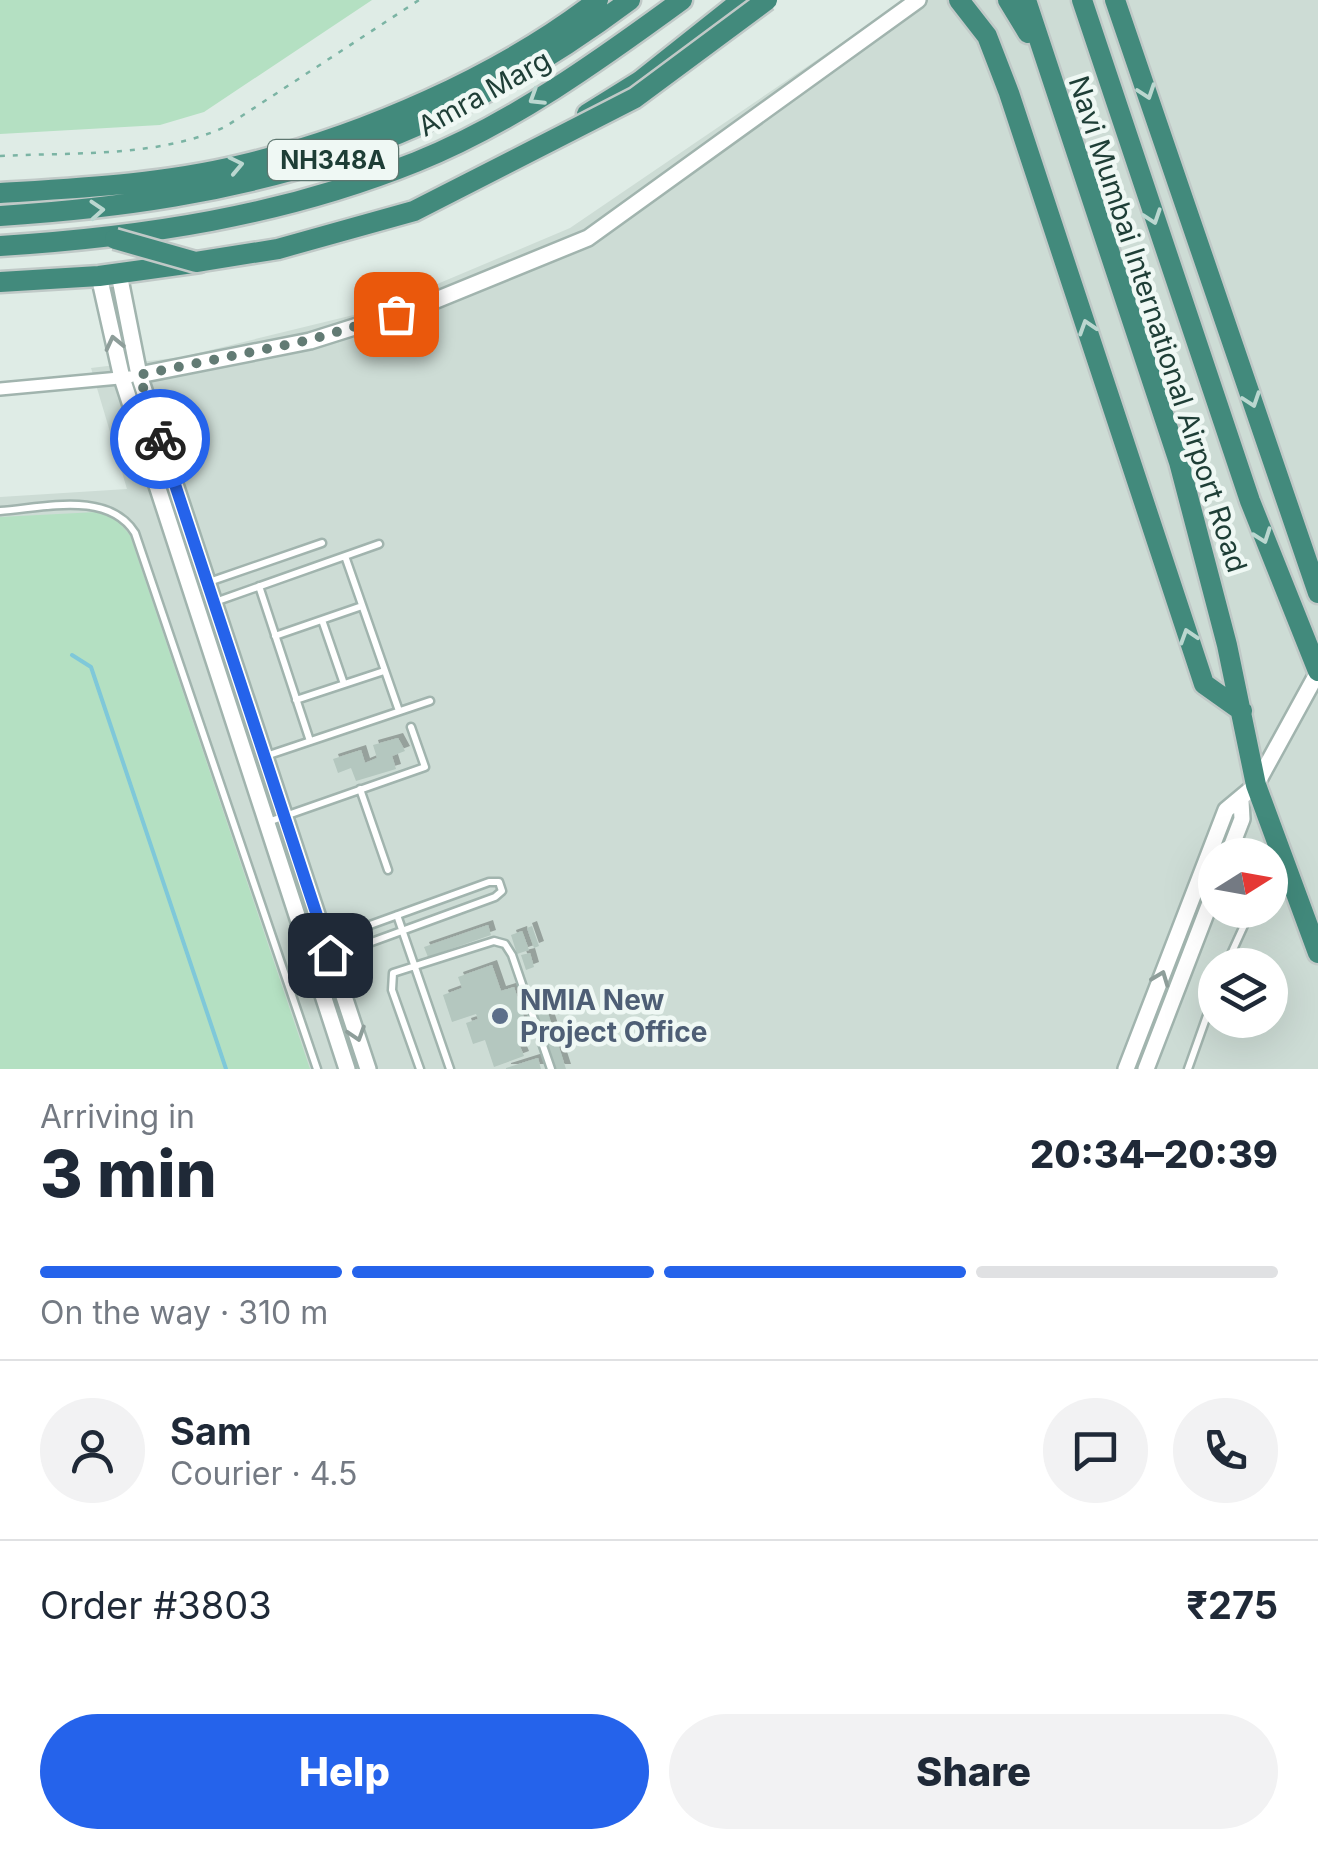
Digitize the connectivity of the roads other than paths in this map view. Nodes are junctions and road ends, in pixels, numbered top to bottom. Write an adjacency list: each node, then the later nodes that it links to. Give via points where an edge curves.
1 (598, 0): 13 (highway, one-way to 1, via 240,165 346,133 508,58)
2 (630, 0): 14 (highway, Amra Marg / NH348A, one-way to 2, via 113,209 218,192 315,166 406,134 494,89)
3 (682, 0): 15 (highway, Amra Marg / NH348A, one-way to 15, via 509,115 418,161 223,222)
4 (742, 0): 17 (highway, via 640,81 402,219)
5 (767, 0): 15 (highway, bridge, via 635,98 414,211 278,248 196,262)
6 (918, 0): 19 (street, via 588,238 424,305 326,336)
7 (958, 0): 37 (highway, one-way to 7, via 1204,684 1009,93 987,36)
8 (1008, 0): 12 (highway)
9 (1026, 0): 12 (highway, Navi Mumbai International Airport Road)
10 (1086, 0): 32 (highway, Navi Mumbai International Airport Road, one-way to 32, via 1231,444 1277,576)
11 (1115, 0): 27 (highway, one-way to 27)
12 (1049, 75): 37 (highway, Navi Mumbai International Airport Road, via 1179,462)
13 (0, 194)
14 (0, 216)
15 (115, 239): 16 (highway, Amra Marg / NH348A)
16 (0, 246)
17 (109, 275): 18 (highway); 19 (street)
18 (0, 282)
19 (131, 376): 20 (street); 25 (street); 46 (street)
20 (0, 389)
21 (0, 511): 62 (lane, via 103,507 134,532)
22 (322, 543): 25 (lane)
23 (379, 544): 24 (lane)
24 (345, 556): 26 (lane); 29 (lane)
25 (208, 583): 28 (street)
26 (259, 586): 28 (lane); 31 (lane)
27 (1318, 593)
28 (214, 602): 41 (street)
29 (362, 606): 30 (lane); 33 (lane)
30 (322, 620): 31 (lane); 34 (lane)
31 (275, 636): 35 (lane)
32 (1317, 665): 42 (street)
33 (384, 671): 34 (lane); 38 (lane)
34 (344, 684): 35 (lane)
35 (296, 700): 40 (lane)
36 (430, 701): 38 (lane)
37 (1242, 711): 42 (highway, Navi Mumbai International Airport Road)
38 (398, 712): 40 (lane)
39 (411, 727): 43 (lane, via 424,767)
40 (310, 741): 41 (lane)
41 (265, 756): 45 (street)
42 (1256, 784): 44 (street); 50 (highway, Navi Mumbai International Airport Road)
43 (360, 789): 45 (lane); 48 (lane)
44 (1241, 802): 47 (street); 68 (street, one-way to 44, via 1226,810)
45 (284, 816): 46 (lane); 55 (street)
46 (268, 822): 54 (street)
47 (1235, 838)
48 (388, 870)
49 (1288, 888): 50 (highway)
50 (1293, 890): 56 (highway, Navi Mumbai International Airport Road)
51 (397, 915): 53 (lane); 53 (lane, via 499,882 496,897); 55 (lane)
52 (1200, 928): 69 (street)
53 (402, 930): 55 (lane); 58 (lane)
54 (308, 948): 55 (lane); 57 (street)
55 (328, 948): 57 (lane); 64 (street, one-way to 64)
56 (1318, 953)
57 (313, 964): 63 (street)
58 (416, 965): 60 (lane, via 500,941 509,948); 65 (lane, via 393,973 391,983); 66 (lane)
59 (544, 992): 60 (lane)
60 (527, 998): 67 (lane)
61 (1199, 1038): 70 (lane)
62 (318, 1069)
63 (347, 1069)
64 (368, 1069)
65 (420, 1069)
66 (450, 1069)
67 (551, 1069)
68 (1126, 1069)
69 (1146, 1069)
70 (1188, 1069)

